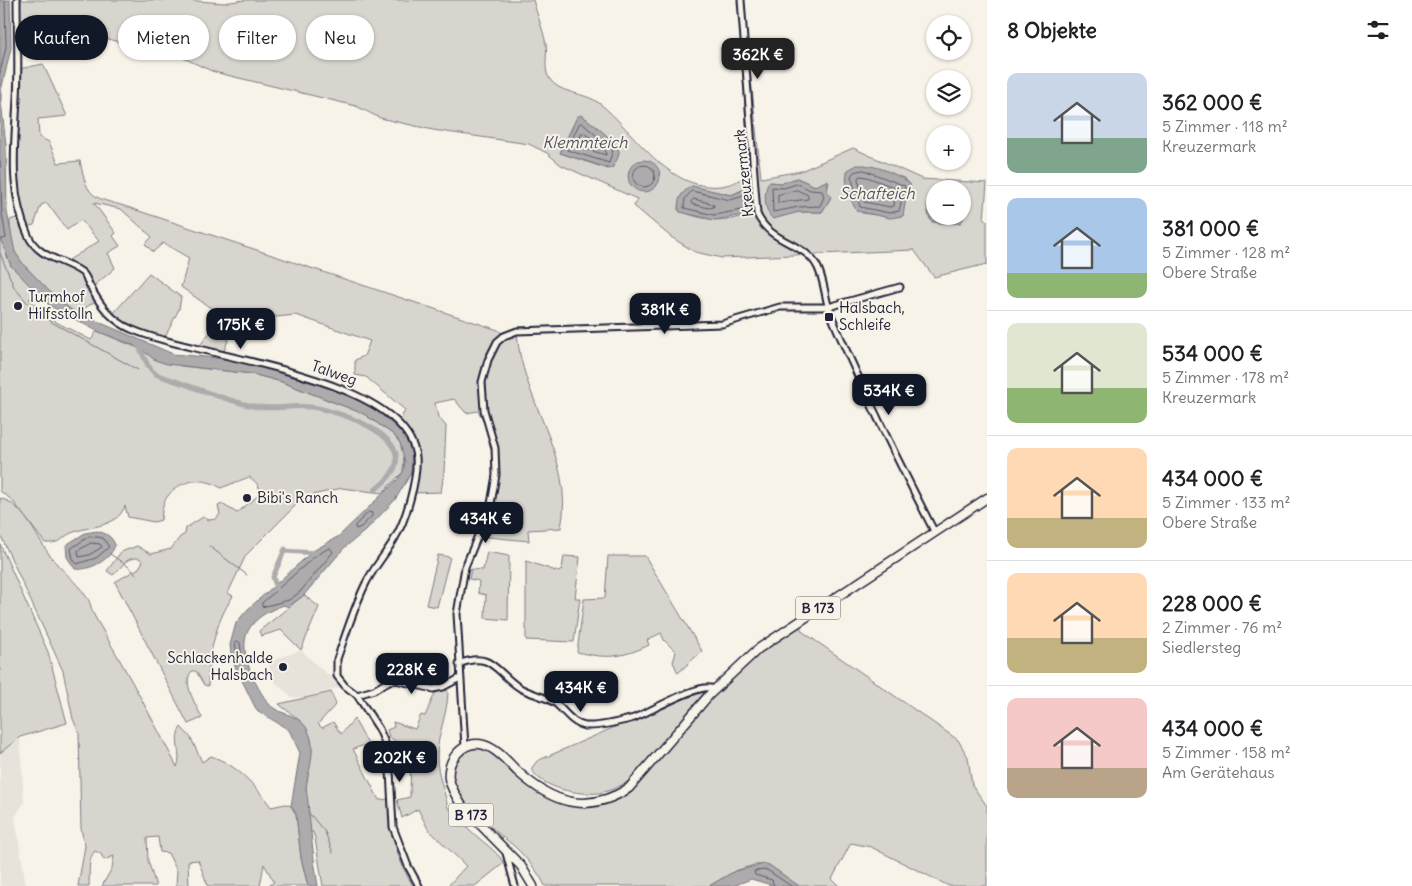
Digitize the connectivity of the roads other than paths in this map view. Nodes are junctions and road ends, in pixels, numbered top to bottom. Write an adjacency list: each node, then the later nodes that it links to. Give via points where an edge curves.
1 (17, 0): 10 (street, Talweg, via 17,96 12,157 20,213 34,246 84,274 91,289 119,323 133,330 237,360 285,370 358,394 392,416 412,443 416,469 404,518 396,537 365,584 337,659 337,676 346,688)
2 (741, 0): 4 (street, Kreuzermark, via 757,214 774,236 807,254 818,267)
3 (900, 287): 4 (street)
4 (828, 307): 6 (street, Kreuzermark); 7 (street, via 780,307 722,324 517,331 502,337 488,360 482,382 484,410 495,448 496,475 492,504 465,567 457,614)
5 (987, 498): 6 (main road, B 173 / B 173)
6 (934, 531): 9 (main road, B 173 / B 173, via 765,644)
7 (459, 664): 8 (street); 9 (street, via 475,659 494,664 520,688 554,702 575,721 586,726 625,720 707,686)
8 (460, 678): 10 (street, via 432,689 396,680); 11 (street)
9 (714, 689): 11 (main road, B 173 / B 173, via 630,788 599,803 580,804 558,799 536,788 497,752 478,744)
10 (357, 695): 13 (street, Talweg, via 379,729 389,752 393,826)
11 (465, 747): 12 (main road, B 173 / B 173, via 452,760 450,780 462,806)
12 (505, 850): 14 (street); 15 (main road, B 173 / B 173, via 521,866)
13 (419, 886)
14 (514, 886)
15 (533, 886)

